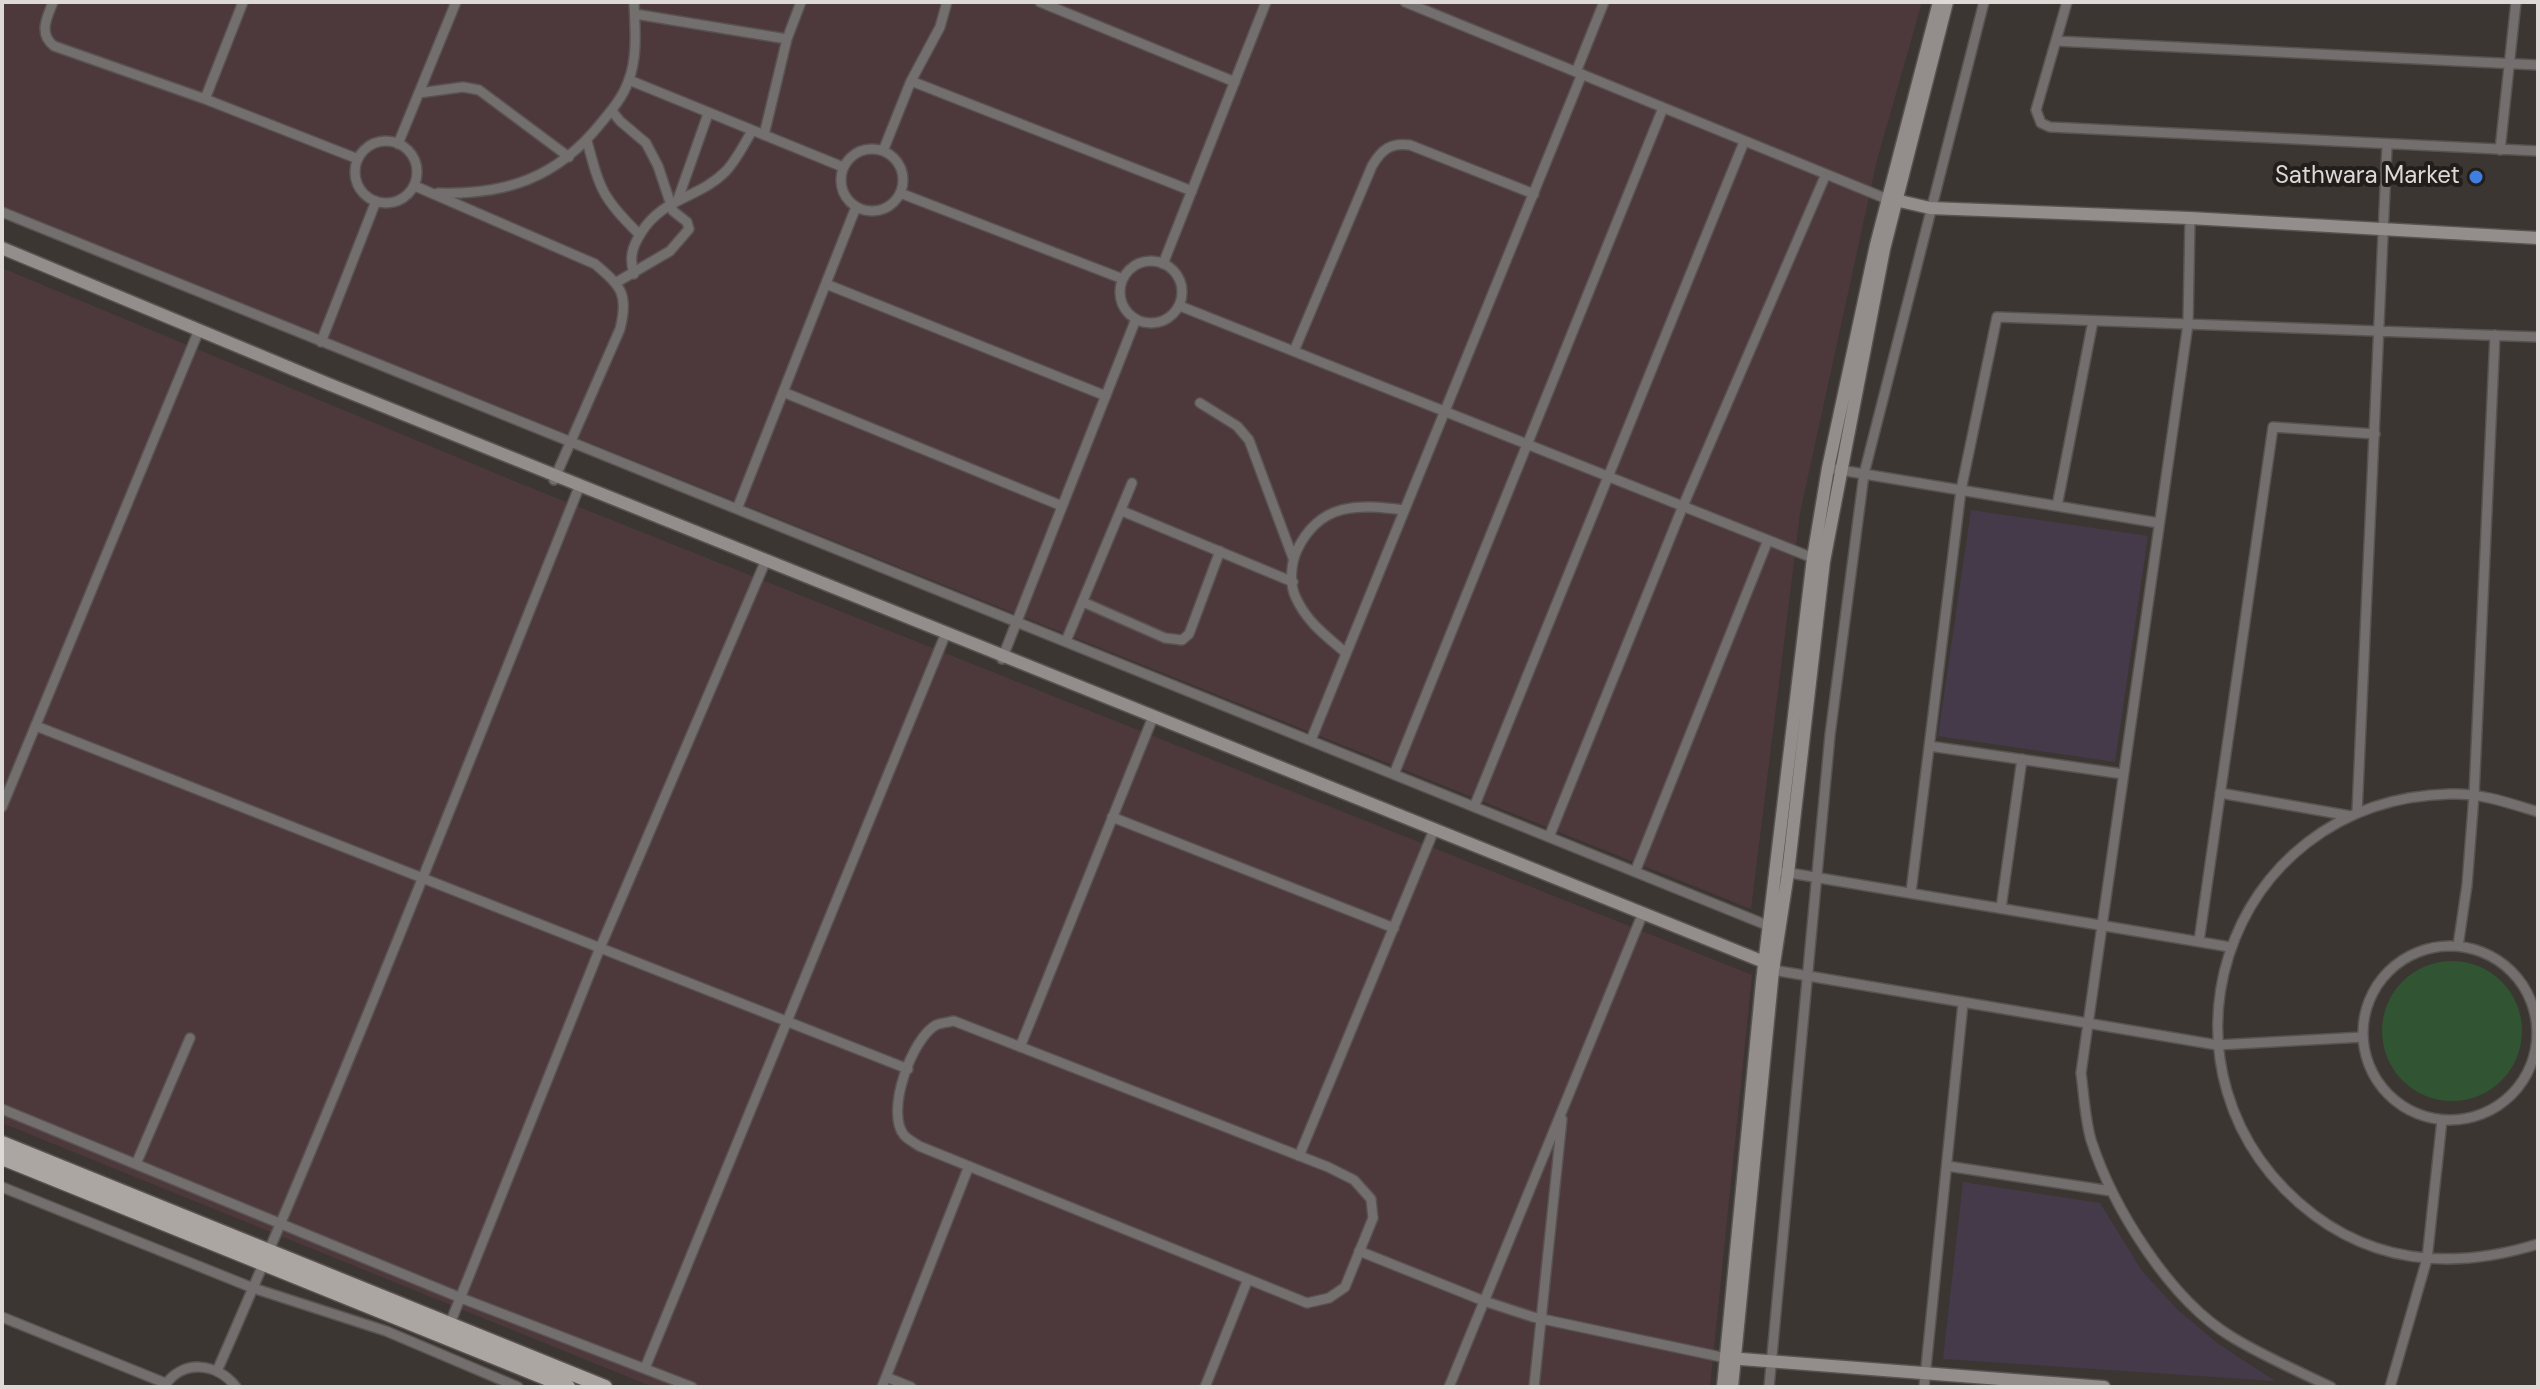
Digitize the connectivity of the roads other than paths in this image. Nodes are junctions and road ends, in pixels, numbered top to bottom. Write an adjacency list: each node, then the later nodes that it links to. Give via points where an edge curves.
1 (53, 2): 26 (street, via 44,29 54,46)
2 (243, 2): 26 (street)
3 (456, 2): 25 (street)
4 (634, 2): 16 (street)
5 (801, 2): 17 (street)
6 (947, 2): 23 (street)
7 (1040, 2): 24 (street)
8 (1266, 2): 24 (street)
9 (1405, 2): 21 (street)
10 (1604, 2): 21 (street)
11 (1939, 2): 48 (street)
12 (1947, 2): 48 (street)
13 (1984, 2): 52 (street)
14 (2067, 2): 18 (street)
15 (2516, 2): 19 (street)
16 (635, 14): 17 (street); 22 (street)
17 (787, 39): 31 (street)
18 (2056, 41): 19 (street); 35 (street, via 2036,110 2041,123 2050,127)
19 (2508, 62): 20 (street); 36 (street)
20 (2538, 65)
21 (1579, 73): 27 (street); 47 (street)
22 (629, 80): 28 (street); 29 (street)
23 (911, 81): 37 (street); 44 (street)
24 (1235, 82): 44 (street)
25 (419, 93): 34 (street); 39 (street, via 479,90)
26 (205, 99): 40 (street)
27 (1663, 108): 33 (street); 81 (street)
28 (612, 111): 32 (street); 50 (street, via 646,143)
29 (708, 114): 30 (street); 50 (street)
30 (752, 131): 31 (street); 50 (street, via 727,171)
31 (764, 135): 41 (street)
32 (587, 141): 39 (street); 56 (street, via 605,198)
33 (1744, 142): 42 (street); 84 (street)
34 (398, 144): 40 (street, via 377,142); 43 (street, via 417,163)
35 (2387, 146): 36 (street); 55 (street)
36 (2500, 150): 38 (street)
37 (883, 151): 41 (street, via 862,150); 46 (street, via 902,171)
38 (2538, 151)
39 (569, 157): 45 (street, via 522,183 490,192)
40 (358, 159): 49 (street, via 357,183)
41 (843, 167): 51 (street, via 842,190)
42 (1826, 174): 48 (street); 90 (street)
43 (415, 186): 45 (street); 49 (street, via 396,202)
44 (1192, 191): 60 (street)
45 (432, 193): 63 (street, via 595,264)
46 (900, 193): 51 (street, via 881,210); 62 (street)
47 (1534, 194): 74 (street, via 1410,145 1388,146 1372,166); 78 (street)
48 (1892, 200): 52 (street); 82 (street)
49 (376, 201): 73 (street)
50 (674, 201): 56 (street); 61 (street, via 673,211 687,222 688,233)
51 (856, 207): 64 (street)
52 (1930, 208): 54 (street); 83 (street)
53 (2, 212): 73 (street)
54 (2190, 218): 55 (street); 68 (street)
55 (2384, 231): 57 (street); 69 (street)
56 (639, 234): 61 (street, via 631,256)
57 (2538, 238)
58 (2, 248): 70 (street)
59 (2, 255): 70 (street)
60 (1163, 264): 62 (street, via 1142,262); 65 (street, via 1182,284)
61 (634, 274): 63 (street)
62 (1123, 279): 66 (street, via 1122,303)
63 (617, 282): 80 (street, via 624,302 620,329)
64 (826, 284): 75 (street); 76 (street)
65 (1180, 306): 66 (street, via 1161,322); 74 (street)
66 (1136, 319): 76 (street)
67 (2093, 321): 68 (street); 88 (street, via 1997,317); 91 (street)
68 (2188, 324): 69 (street); 95 (street)
69 (2380, 331): 71 (street); 79 (street)
70 (198, 334): 85 (street); 109 (street)
71 (2495, 335): 72 (street); 116 (street)
72 (2538, 337)
73 (321, 342): 80 (street)
74 (1294, 351): 78 (street)
75 (783, 392): 89 (street); 92 (street)
76 (1106, 396): 89 (street)
77 (1200, 403): 98 (street, via 1249,440)
78 (1444, 411): 81 (street); 93 (street)
79 (2375, 434): 115 (street, via 2273,427); 120 (street)
80 (569, 442): 85 (street); 92 (street)
81 (1528, 444): 84 (street); 113 (street)
82 (1834, 470): 83 (street); 99 (street); 125 (street)
83 (1864, 474): 88 (street); 126 (street)
84 (1609, 476): 90 (street); 118 (street)
85 (555, 478): 87 (street)
86 (1132, 483): 94 (street)
87 (579, 487): 100 (street); 127 (street)
88 (1961, 490): 91 (street); 111 (street)
89 (1062, 506): 103 (street)
90 (1683, 506): 96 (street); 123 (street)
91 (2057, 506): 95 (street)
92 (737, 509): 103 (street)
93 (1404, 510): 98 (street, via 1366,505 1329,514 1306,531); 106 (street)
94 (1122, 511): 97 (street); 102 (street)
95 (2159, 523): 114 (street)
96 (1768, 540): 99 (street); 124 (street)
97 (1220, 551): 101 (street); 102 (street, via 1189,634 1182,640 1165,638)
98 (1293, 558): 101 (street)
99 (1813, 558): 125 (street)
100 (765, 562): 104 (street); 137 (street)
101 (1293, 582): 106 (street, via 1294,595 1311,623)
102 (1083, 602): 105 (street)
103 (1017, 621): 105 (street); 107 (street)
104 (945, 635): 107 (street); 141 (street)
105 (1066, 641): 110 (street)
106 (1346, 653): 110 (street)
107 (1002, 658): 108 (street)
108 (1152, 719): 121 (street); 122 (street)
109 (36, 726): 117 (street); 127 (street)
110 (1311, 740): 113 (street)
111 (1929, 746): 112 (street); 128 (street)
112 (2022, 759): 114 (street); 129 (street)
113 (1394, 774): 118 (street)
114 (2123, 774): 131 (street)
115 (2220, 793): 120 (street); 134 (street)
116 (2474, 795): 119 (street); 120 (street, via 2402,799); 135 (street)
117 (2, 807)
118 (1474, 807): 123 (street)
119 (2538, 812)
120 (2354, 814): 136 (street, via 2311,839 2280,866 2253,902)
121 (1112, 817): 133 (street); 147 (street)
122 (1433, 832): 130 (street); 133 (street)
123 (1549, 837): 124 (street)
124 (1635, 872): 132 (street)
125 (1781, 872): 126 (street); 132 (street); 138 (street)
126 (1817, 876): 128 (street); 139 (street)
127 (424, 879): 137 (street); 160 (street)
128 (1911, 892): 129 (street)
129 (2001, 908): 131 (street)
130 (1642, 915): 138 (street); 149 (street)
131 (2101, 925): 134 (street); 143 (street)
132 (1769, 926): 138 (street)
133 (1394, 928): 153 (street)
134 (2199, 941): 136 (street)
135 (2458, 946): 142 (street, via 2504,965 2524,988); 144 (street, via 2420,951 2393,967 2372,993)
136 (2230, 947): 146 (street, via 2219,992)
137 (600, 948): 141 (street); 167 (street)
138 (1772, 967): 139 (street); 172 (street)
139 (1809, 977): 140 (street); 173 (street)
140 (1963, 1003): 143 (street); 157 (street)
141 (788, 1022): 148 (street); 175 (street)
142 (2537, 1023): 151 (street, via 2529,1071 2508,1098 2475,1116)
143 (2087, 1024): 146 (street); 159 (street, via 2081,1073 2090,1136)
144 (2363, 1037): 146 (street); 151 (street, via 2367,1060 2383,1089 2409,1110)
145 (190, 1038): 155 (street)
146 (2217, 1045): 164 (street, via 2223,1082 2240,1128 2263,1167 2289,1195 2331,1227 2371,1246)
147 (1020, 1047): 148 (street, via 954,1021 936,1025 919,1040); 153 (street)
148 (908, 1069): 156 (street, via 898,1096 903,1135)
149 (1563, 1108): 168 (street); 170 (street)
150 (2, 1109): 155 (street)
151 (2442, 1120): 164 (street)
152 (2, 1143): 163 (main road)
153 (1299, 1156): 162 (street, via 1354,1180 1371,1199 1373,1218)
154 (2, 1158): 163 (main road)
155 (136, 1164): 160 (street)
156 (969, 1166): 165 (street); 179 (street)
157 (1947, 1166): 159 (street); 177 (street)
158 (2, 1187): 166 (street)
159 (2111, 1191): 195 (street, via 2160,1267 2194,1307 2230,1336)
160 (281, 1224): 163 (street); 167 (street)
161 (2538, 1244): 164 (street, via 2502,1255)
162 (1359, 1251): 165 (street, via 1345,1287 1329,1298 1307,1303); 168 (street)
163 (267, 1256): 166 (street); 171 (main road)
164 (2427, 1259): 196 (street)
165 (1248, 1279): 187 (street)
166 (253, 1288): 176 (street); 182 (street, via 386,1331)
167 (461, 1298): 171 (street); 175 (street)
168 (1484, 1301): 170 (street); 188 (street)
169 (2, 1317): 180 (street)
170 (1543, 1319): 172 (street); 189 (street)
171 (447, 1331): 174 (main road)
172 (1730, 1358): 173 (street); 190 (street); 191 (street)
173 (1772, 1361): 177 (street); 192 (street)
174 (529, 1364): 178 (main road); 182 (street)
175 (645, 1368): 185 (street)
176 (217, 1371): 180 (street, via 191,1367); 181 (street)
177 (1926, 1373): 193 (street); 194 (street)
178 (541, 1376): 183 (main road); 184 (main road)
179 (884, 1382): 186 (street)
180 (164, 1385)
181 (236, 1387)
182 (517, 1387)
183 (568, 1387)
184 (605, 1387)
185 (692, 1387)
186 (911, 1387)
187 (1205, 1387)
188 (1449, 1387)
189 (1534, 1387)
190 (1723, 1387)
191 (1732, 1387)
192 (1769, 1387)
193 (1924, 1387)
194 (2104, 1387)
195 (2331, 1387)
196 (2390, 1387)

